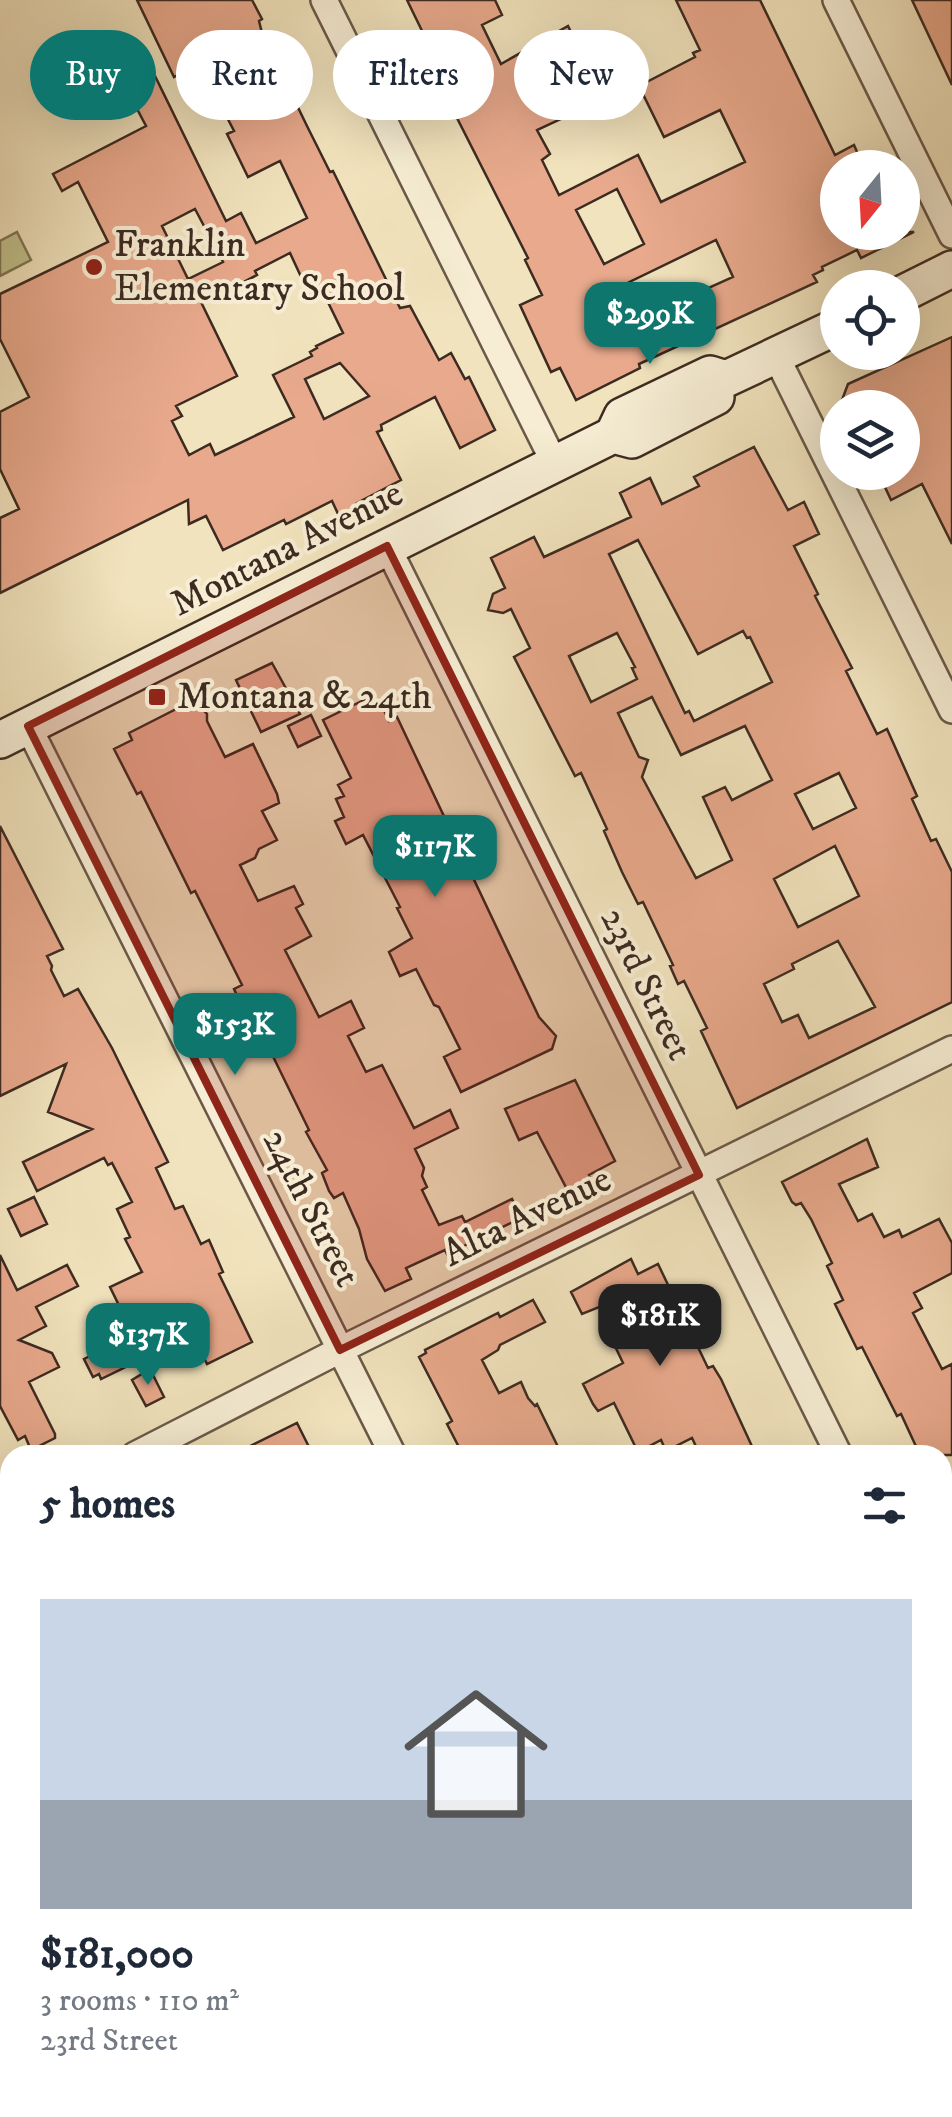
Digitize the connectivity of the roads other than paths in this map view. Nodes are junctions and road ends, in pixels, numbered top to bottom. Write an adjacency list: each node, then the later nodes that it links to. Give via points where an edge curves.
1 (324, 0): 8 (street)
2 (836, 0): 3 (street)
3 (952, 235)
4 (952, 270): 5 (street)
5 (920, 285)
6 (820, 335): 7 (street, Montana Avenue)
7 (776, 356): 8 (street, Montana Avenue, via 726,379 710,374 622,416 613,435); 10 (street)
8 (555, 464): 9 (street, Montana Avenue)
9 (387, 546): 11 (street, Montana Avenue); 13 (street, 23rd Street)
10 (952, 710)
11 (14, 733): 14 (street, 24th Street)
12 (952, 1049): 13 (street, Alta Avenue)
13 (698, 1175): 14 (street, Alta Avenue); 17 (street, 23rd Street)
14 (340, 1350): 15 (street, Alta Avenue); 16 (street, 24th Street)
15 (155, 1445)
16 (388, 1445)
17 (834, 1445)

